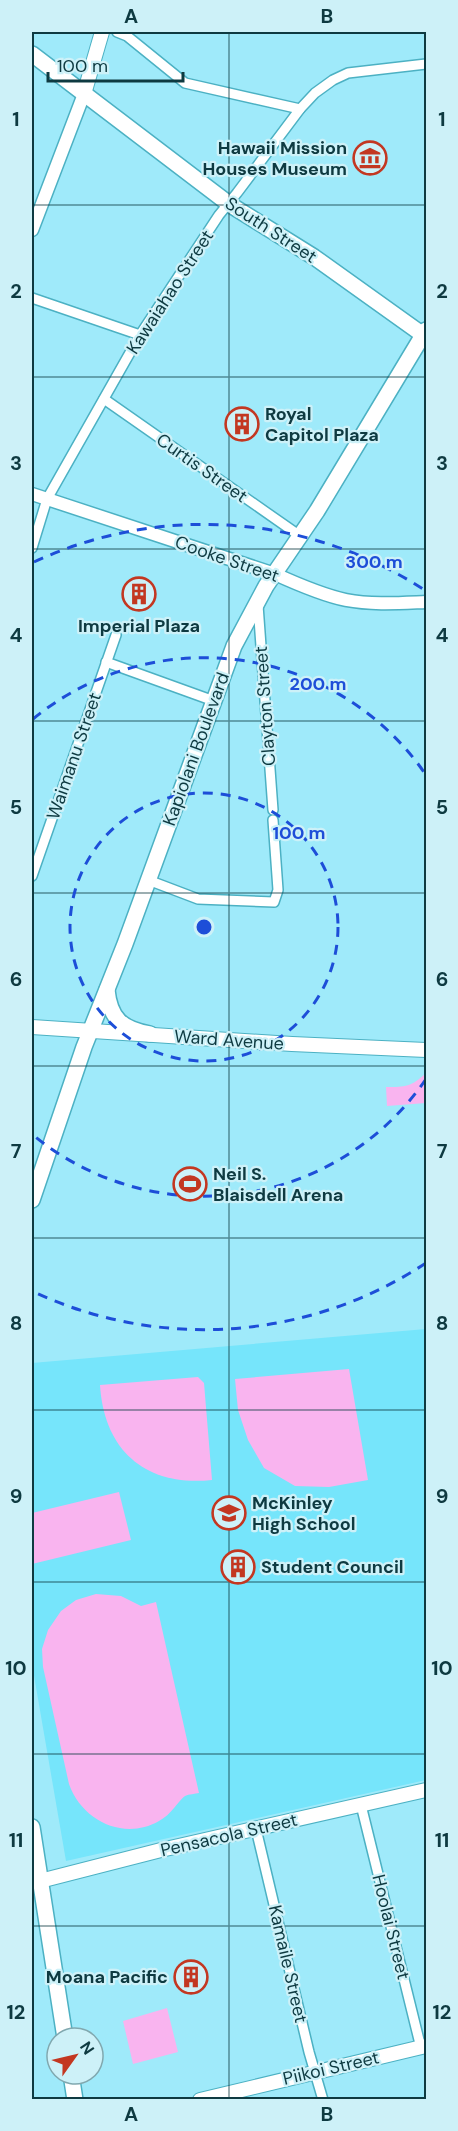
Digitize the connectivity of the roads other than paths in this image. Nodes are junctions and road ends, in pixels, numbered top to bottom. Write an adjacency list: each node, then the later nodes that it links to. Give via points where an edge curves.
1 (102, 32): 5 (main road)
2 (117, 32): 6 (street, via 185,83)
3 (32, 54): 5 (main road, South Street)
4 (426, 64): 6 (street, Kawaiahao Street, via 348,73 315,93)
5 (84, 94): 7 (main road, South Street); 8 (street)
6 (300, 109): 7 (street, Kawaiahao Street)
7 (229, 204): 10 (main road, South Street); 11 (street, Kawaiahao Street)
8 (32, 230)
9 (32, 298): 11 (street)
10 (426, 334): 15 (main road, Kapiolani Boulevard)
11 (140, 335): 12 (street, Kawaiahao Street)
12 (104, 399): 14 (street, Kawaiahao Street); 15 (street, Curtis Street)
13 (32, 494): 14 (street, Cooke Street)
14 (47, 499): 16 (street, Kawaiahao Street); 17 (street, Cooke Street)
15 (300, 536): 17 (main road, Kapiolani Boulevard)
16 (32, 548)
17 (275, 574): 18 (main road, Kapiolani Boulevard); 19 (street, Cooke Street, via 346,600)
18 (258, 602): 22 (main road, Kapiolani Boulevard, via 234,646); 24 (street, Clayton Street, via 278,890 274,902 198,899)
19 (426, 602)
20 (116, 635): 21 (street, Waimanu Street)
21 (106, 662): 22 (street); 23 (street, Waimanu Street)
22 (214, 701): 24 (main road, Kapiolani Boulevard)
23 (32, 876)
24 (148, 880): 25 (main road, Kapiolani Boulevard)
25 (107, 990): 27 (main road, Kapiolani Boulevard); 28 (main road, via 110,1010 117,1020 127,1028)
26 (32, 1028): 27 (main road, Ward Avenue)
27 (90, 1031): 28 (main road, Ward Avenue); 30 (main road, Kapiolani Boulevard)
28 (150, 1034): 29 (main road, Ward Avenue)
29 (426, 1050)
30 (32, 1200)
31 (426, 1790): 32 (main road, Pensacola Street)
32 (361, 1805): 34 (main road, Pensacola Street); 37 (street, Hoolai Street)
33 (32, 1827): 35 (main road)
34 (256, 1829): 35 (main road, Pensacola Street); 38 (street, Kamaile Street)
35 (36, 1882): 36 (main road)
36 (63, 2026)
37 (424, 2047): 38 (main road, Piikoi Street)
38 (315, 2071): 39 (main road, Piikoi Street); 41 (street, Kamaile Street)
39 (222, 2097): 40 (main road, Piikoi Street)
40 (200, 2100)
41 (323, 2100)

